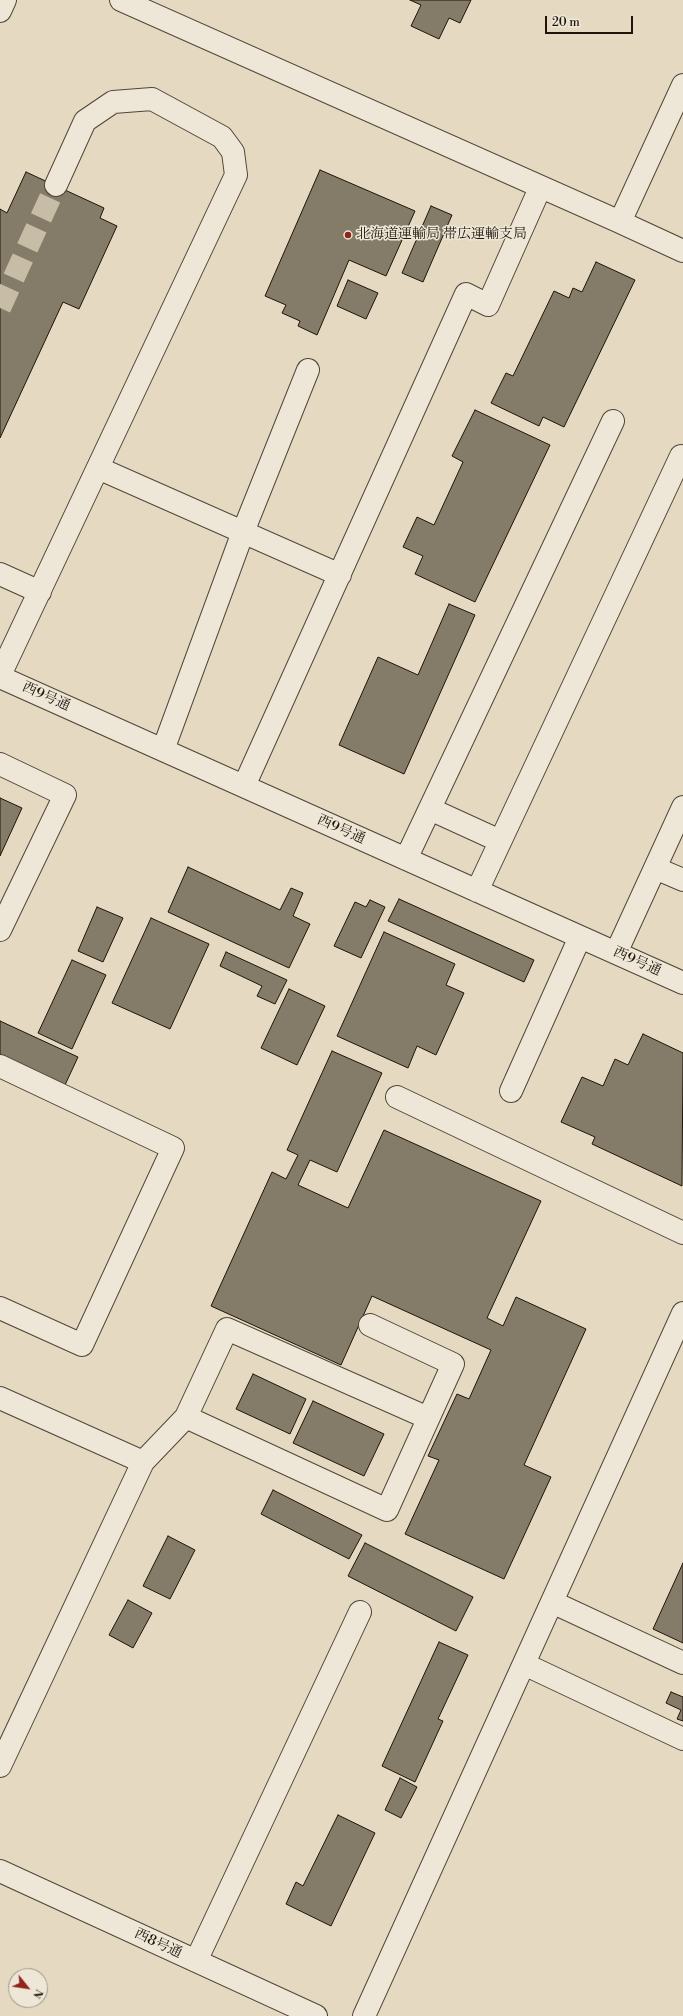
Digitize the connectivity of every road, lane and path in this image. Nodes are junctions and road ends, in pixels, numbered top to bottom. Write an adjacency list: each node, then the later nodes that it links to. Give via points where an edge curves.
1 (5, 0): 3 (street)
2 (121, 0): 6 (street)
3 (0, 11)
4 (683, 85): 7 (street)
5 (56, 185): 12 (street, via 85,121 113,102 152,99 222,136 233,152 236,175)
6 (540, 188): 7 (street); 15 (street, via 488,305 466,294)
7 (620, 222): 8 (street)
8 (683, 251)
9 (308, 370): 13 (street)
10 (613, 421): 22 (street)
11 (681, 456): 23 (street)
12 (98, 468): 13 (street); 16 (street)
13 (243, 532): 15 (street); 18 (street)
14 (0, 574): 16 (street)
15 (340, 575): 20 (street)
16 (40, 592): 17 (street)
17 (0, 676): 18 (street, 西9号通)
18 (163, 750): 20 (street, 西9号通)
19 (0, 764): 28 (street, via 65,795)
20 (244, 786): 24 (street, 西9号通)
21 (683, 807): 25 (street)
22 (430, 809): 23 (street); 24 (street)
23 (500, 841): 27 (street)
24 (406, 859): 27 (street, 西9号通)
25 (655, 868): 26 (street); 30 (street)
26 (683, 880)
27 (477, 891): 29 (street, 西9号通)
28 (0, 930)
29 (580, 937): 30 (street, 西9号通); 33 (street)
30 (616, 953): 31 (street, 西9号通)
31 (683, 983)
32 (0, 1066): 36 (street, via 173,1148 82,1345)
33 (511, 1091)
34 (398, 1097): 35 (street)
35 (683, 1232)
36 (0, 1308)
37 (683, 1313): 43 (street)
38 (370, 1325): 41 (street, via 453,1364)
39 (0, 1398): 42 (street)
40 (186, 1417): 41 (street, via 228,1329); 41 (street, via 387,1510); 42 (street)
41 (428, 1418)
42 (143, 1462): 48 (street)
43 (552, 1602): 45 (street); 46 (street)
44 (360, 1612): 50 (street)
45 (683, 1662)
46 (524, 1664): 47 (street); 52 (street)
47 (683, 1739)
48 (0, 1766)
49 (0, 1871): 50 (street, 西8号通)
50 (196, 1961): 51 (street, 西8号通)
51 (316, 2016)
52 (364, 2016)

